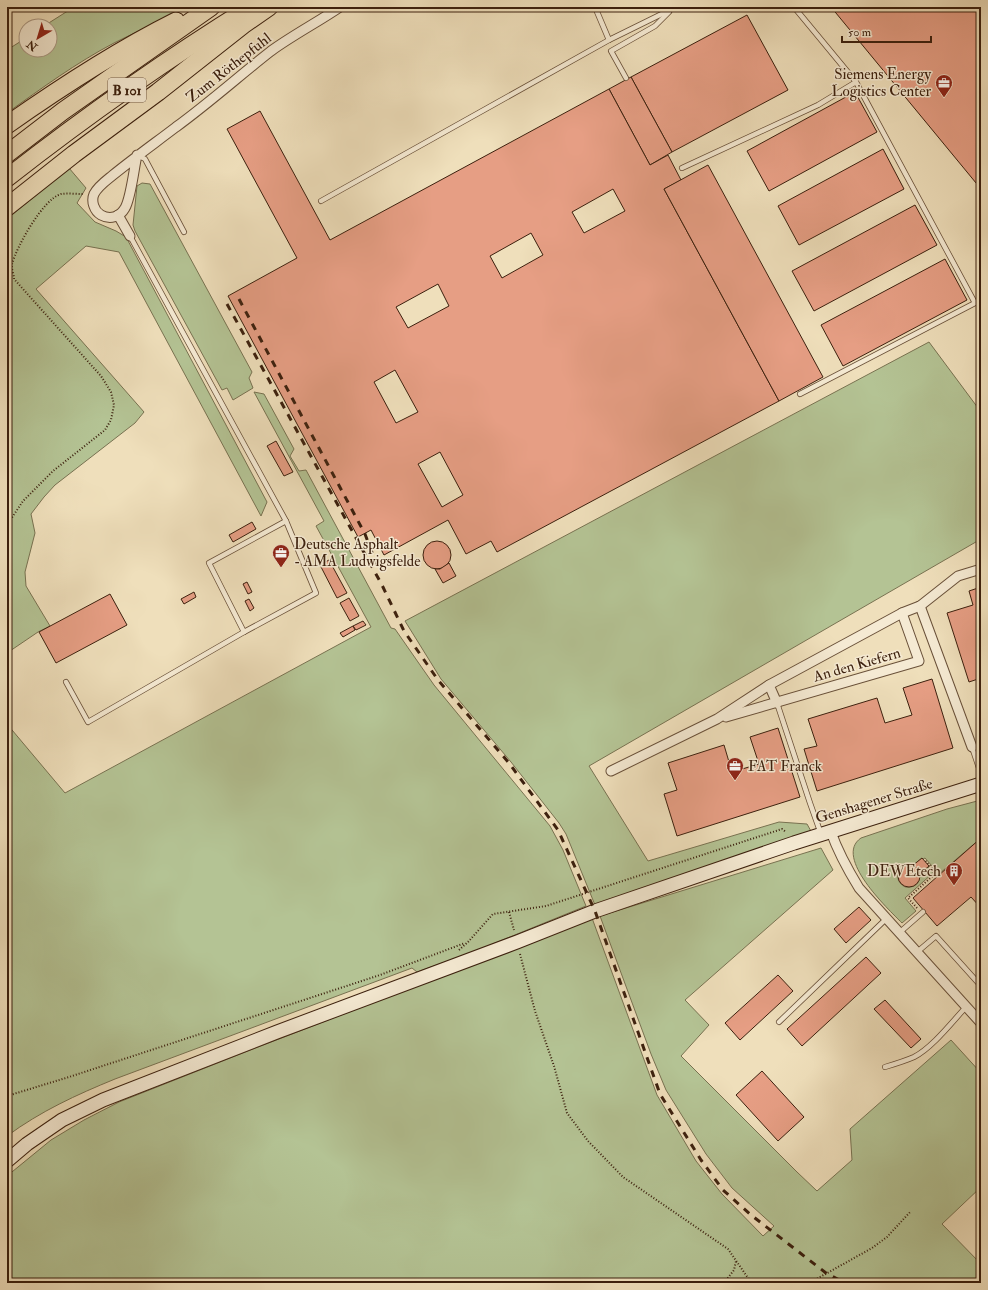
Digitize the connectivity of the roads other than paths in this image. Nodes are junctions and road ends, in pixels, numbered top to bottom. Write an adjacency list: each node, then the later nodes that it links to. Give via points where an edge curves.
1 (205, 7): 12 (highway, B 101, via 125,48)
2 (211, 7): 13 (highway, B 101, via 63,111)
3 (251, 7): 16 (highway, B 101, via 70,130)
4 (269, 7): 20 (highway, B 101)
5 (340, 7): 14 (street, Zum Röthepfuhl, via 273,50)
6 (595, 7): 9 (lane)
7 (794, 7): 11 (lane)
8 (674, 8): 9 (lane); 10 (lane, via 655,26 611,51)
9 (609, 40): 19 (lane)
10 (626, 78)
11 (856, 82): 15 (lane, via 818,105); 24 (lane, via 975,303)
12 (7, 125)
13 (7, 154)
14 (137, 155): 17 (street, Zum Röthepfuhl); 18 (street); 22 (lane, via 145,159)
15 (682, 168)
16 (7, 178)
17 (109, 178): 18 (street, via 123,176 128,181); 21 (street, Zum Röthepfuhl, via 94,193 93,202 98,213 110,217)
18 (129, 191): 21 (street, via 126,206)
19 (321, 201)
20 (7, 207)
21 (118, 215): 23 (street)
22 (184, 232)
23 (130, 236): 25 (lane)
24 (800, 394)
25 (286, 521): 29 (lane, via 316,593); 29 (lane, via 209,563)
26 (981, 569): 27 (street, An den Kiefern, via 958,576)
27 (920, 606): 28 (street, An den Kiefern); 34 (street)
28 (902, 613): 31 (street, An den Kiefern); 32 (street, An den Kiefern, via 919,661)
29 (244, 632): 30 (lane, via 88,722)
30 (66, 682)
31 (769, 685): 32 (street); 33 (street, An den Kiefern)
32 (777, 703): 33 (street, An den Kiefern); 38 (lane, via 810,803)
33 (717, 719): 35 (street, An den Kiefern)
34 (972, 747): 36 (lane)
35 (611, 771)
36 (981, 774)
37 (981, 784): 38 (main road, Genshagener Straße)
38 (826, 833): 40 (street, via 834,842 859,888); 48 (main road, Genshagener Straße, via 595,911 103,1100 62,1120)
39 (922, 913): 41 (lane)
40 (886, 919): 41 (street); 45 (lane)
41 (899, 933): 42 (street)
42 (916, 953): 43 (lane, via 936,936); 44 (street)
43 (981, 986)
44 (966, 1006): 46 (street); 47 (lane, via 924,1051 915,1057)
45 (779, 1022)
46 (981, 1023)
47 (885, 1067)
48 (7, 1161)

